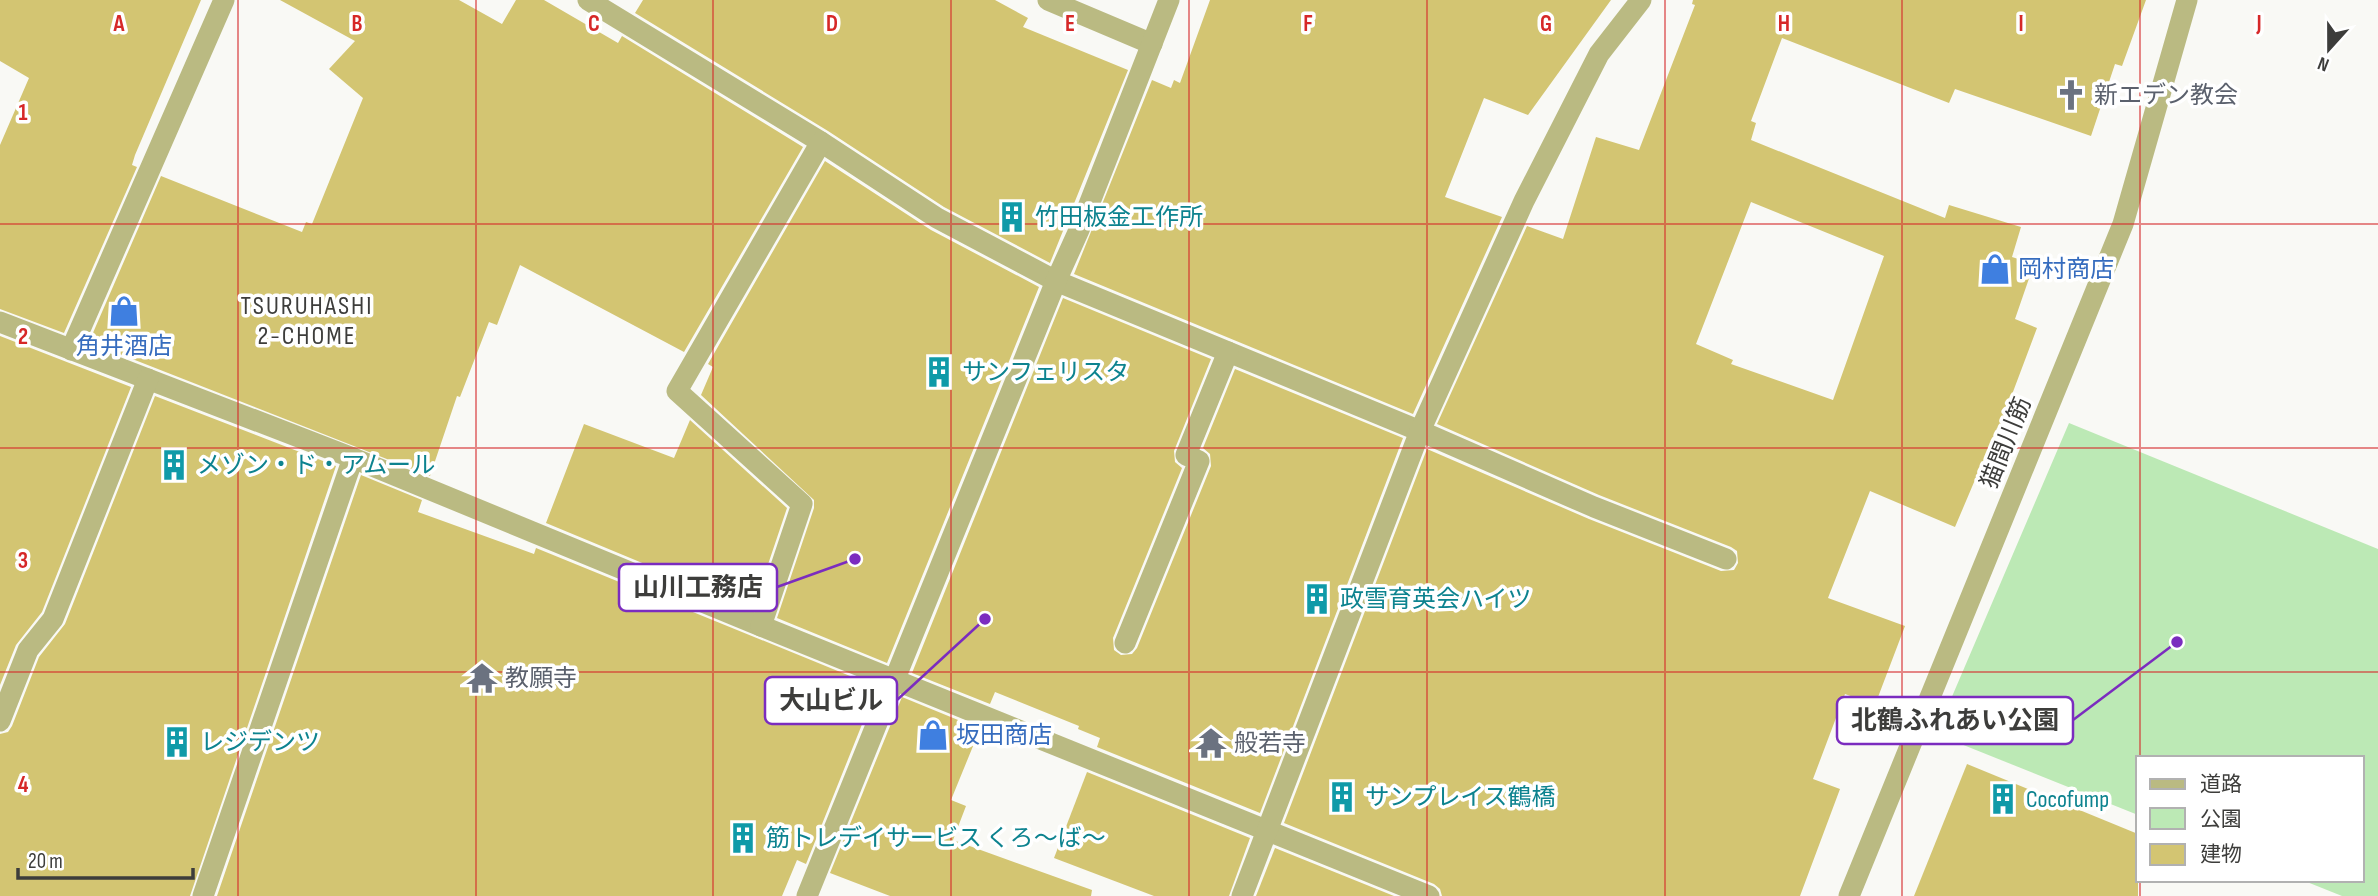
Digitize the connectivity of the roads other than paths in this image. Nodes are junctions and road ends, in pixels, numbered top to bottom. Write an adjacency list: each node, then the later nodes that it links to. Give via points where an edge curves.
1 (224, 0): 11 (street)
2 (588, 0): 8 (street)
3 (1048, 0): 7 (street)
4 (1169, 0): 7 (street)
5 (1640, 0): 14 (street, via 1599,54 1536,176)
6 (2187, 0): 26 (street, 猫間川筋, via 2123,224)
7 (1152, 44): 9 (street)
8 (821, 142): 9 (street, via 937,218); 17 (street, via 677,391 802,504)
9 (1056, 281): 12 (street); 19 (street)
10 (0, 322): 11 (street)
11 (71, 350): 13 (street)
12 (1228, 352): 14 (street); 18 (street, via 1186,455 1199,461)
13 (148, 379): 15 (street); 20 (street, via 53,619 28,650)
14 (1420, 431): 16 (street); 21 (street)
15 (353, 458): 17 (street); 22 (street)
16 (1726, 559)
17 (761, 626): 19 (street)
18 (1125, 643)
19 (895, 681): 21 (street); 23 (street)
20 (0, 721)
21 (1269, 831): 24 (street); 25 (street)
22 (203, 896)
23 (807, 896)
24 (1242, 896)
25 (1429, 896)
26 (1849, 896)

